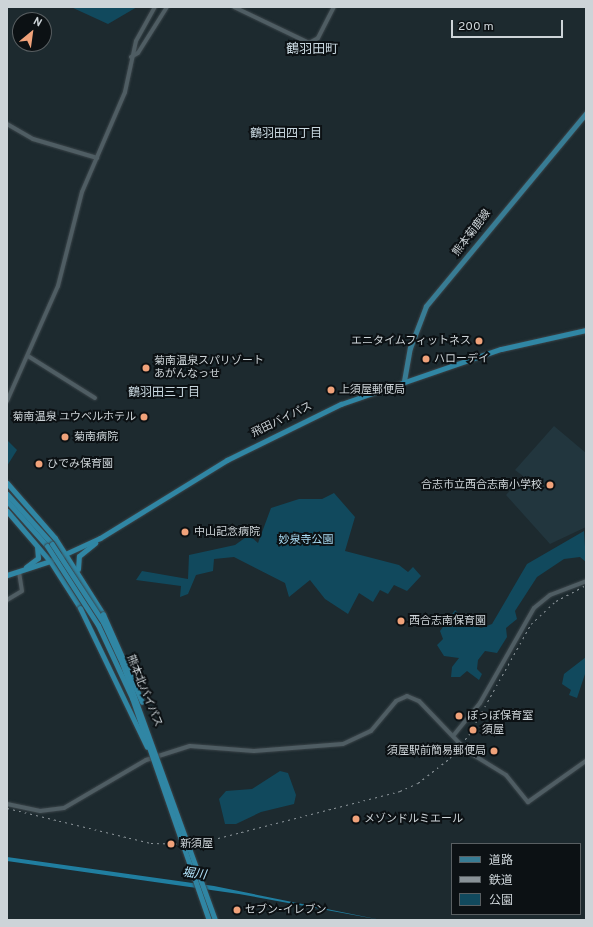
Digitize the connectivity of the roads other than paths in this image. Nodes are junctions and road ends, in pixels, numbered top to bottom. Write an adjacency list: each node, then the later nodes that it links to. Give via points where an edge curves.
1 (154, 7): 5 (street)
2 (167, 7): 5 (street, via 138,53)
3 (234, 7): 4 (street, via 309,43 318,38)
4 (334, 7)
5 (131, 57): 8 (street, via 128,83)
6 (586, 113): 11 (main road, 熊本菊鹿線, via 525,182 426,306 408,354)
7 (7, 124): 8 (street, via 33,139)
8 (97, 158): 10 (street, via 82,192 58,286)
9 (586, 330): 11 (highway, 飛田バイパス, via 501,349)
10 (28, 356): 12 (street); 13 (street)
11 (404, 381): 18 (highway, 飛田バイパス, via 341,404 255,444)
12 (95, 398)
13 (7, 400)
14 (7, 483): 20 (highway)
15 (7, 494): 29 (highway, 熊本北バイパス, bridge, via 52,544 110,636 136,696)
16 (7, 501): 30 (highway, 熊本北バイパス, bridge, via 47,546 76,589 110,652 146,732)
17 (7, 511): 19 (highway)
18 (100, 538): 20 (highway, 飛田バイパス); 25 (highway, via 77,560)
19 (36, 544): 21 (highway); 22 (highway, via 39,551 36,560)
20 (66, 554): 21 (highway, 飛田バイパス); 25 (highway)
21 (50, 561): 22 (highway, 飛田バイパス); 30 (highway, bridge, via 80,608 123,692)
22 (19, 572): 23 (highway, 飛田バイパス); 26 (street, via 22,591)
23 (7, 575)
24 (586, 581): 27 (street, via 550,595 534,608 480,702)
25 (91, 593): 29 (highway, bridge, via 133,677)
26 (7, 600)
27 (453, 736): 28 (street, via 467,751 506,776 528,802); 31 (street, via 419,701 407,696 396,701 372,731 343,744 254,751 190,746 146,760 64,808 40,811)
28 (586, 761)
29 (166, 780): 33 (highway, 熊本北バイパス, bridge)
30 (164, 789): 32 (highway, 熊本北バイパス, bridge)
31 (7, 804)
32 (209, 920)
33 (215, 920)

